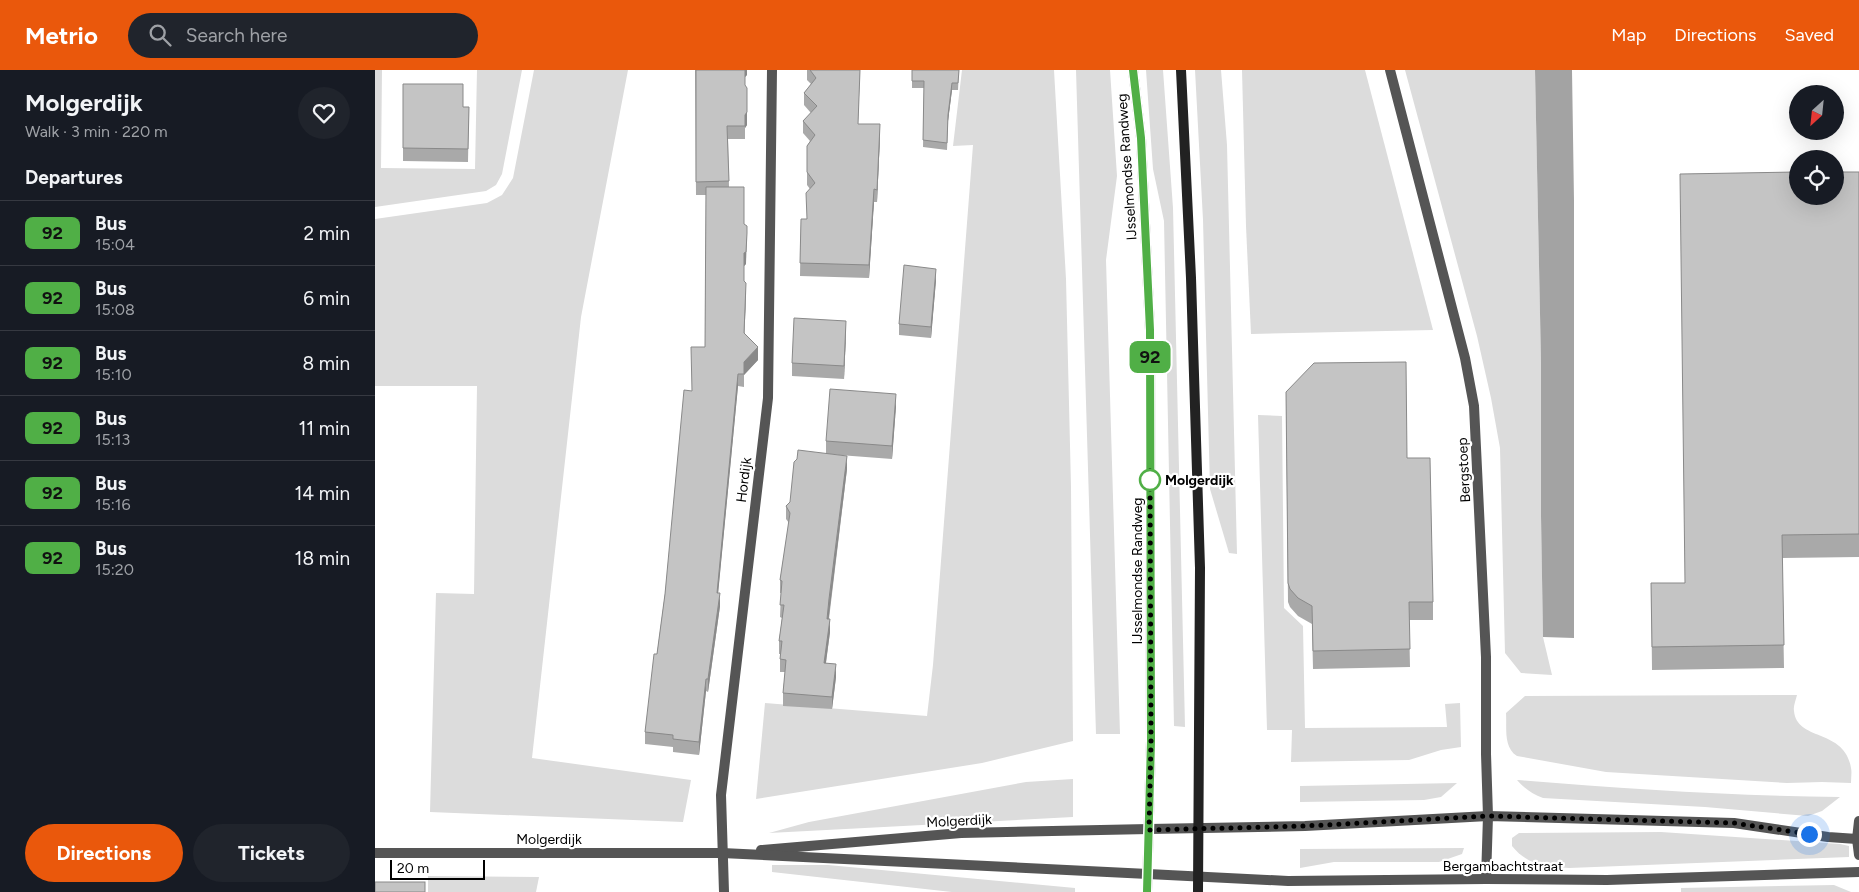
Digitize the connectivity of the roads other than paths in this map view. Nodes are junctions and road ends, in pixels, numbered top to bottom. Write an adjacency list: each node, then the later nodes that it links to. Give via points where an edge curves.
1 (773, 70): 11 (street, Hordijk, via 768,398 721,795)
2 (1133, 70): 8 (main road, IJsselmondse Randweg, via 1141,138 1150,330)
3 (1181, 70): 7 (main road, via 1200,568)
4 (1390, 70): 5 (street, Bergstoep, via 1465,358 1474,406 1486,657)
5 (1488, 816): 7 (street); 9 (street, via 1734,823); 16 (street, Bergstoep)
6 (1859, 821): 9 (street)
7 (1199, 828): 8 (street, Molgerdijk); 15 (main road)
8 (1149, 830): 11 (street, Molgerdijk, via 961,833); 14 (main road, IJsselmondse Randweg)
9 (1858, 839): 12 (street)
10 (375, 853): 11 (street, Molgerdijk)
11 (722, 853): 14 (street, Molgerdijk); 17 (street, Hordijk)
12 (1859, 855)
13 (1859, 872): 16 (street, Bergambachtstraat, via 1607,880)
14 (1147, 874): 15 (street, Bergambachtstraat); 18 (main road, IJsselmondse Randweg)
15 (1198, 876): 16 (street, Bergambachtstraat, via 1288,881); 19 (main road)
16 (1486, 879)
17 (723, 892)
18 (1147, 892)
19 (1198, 892)

